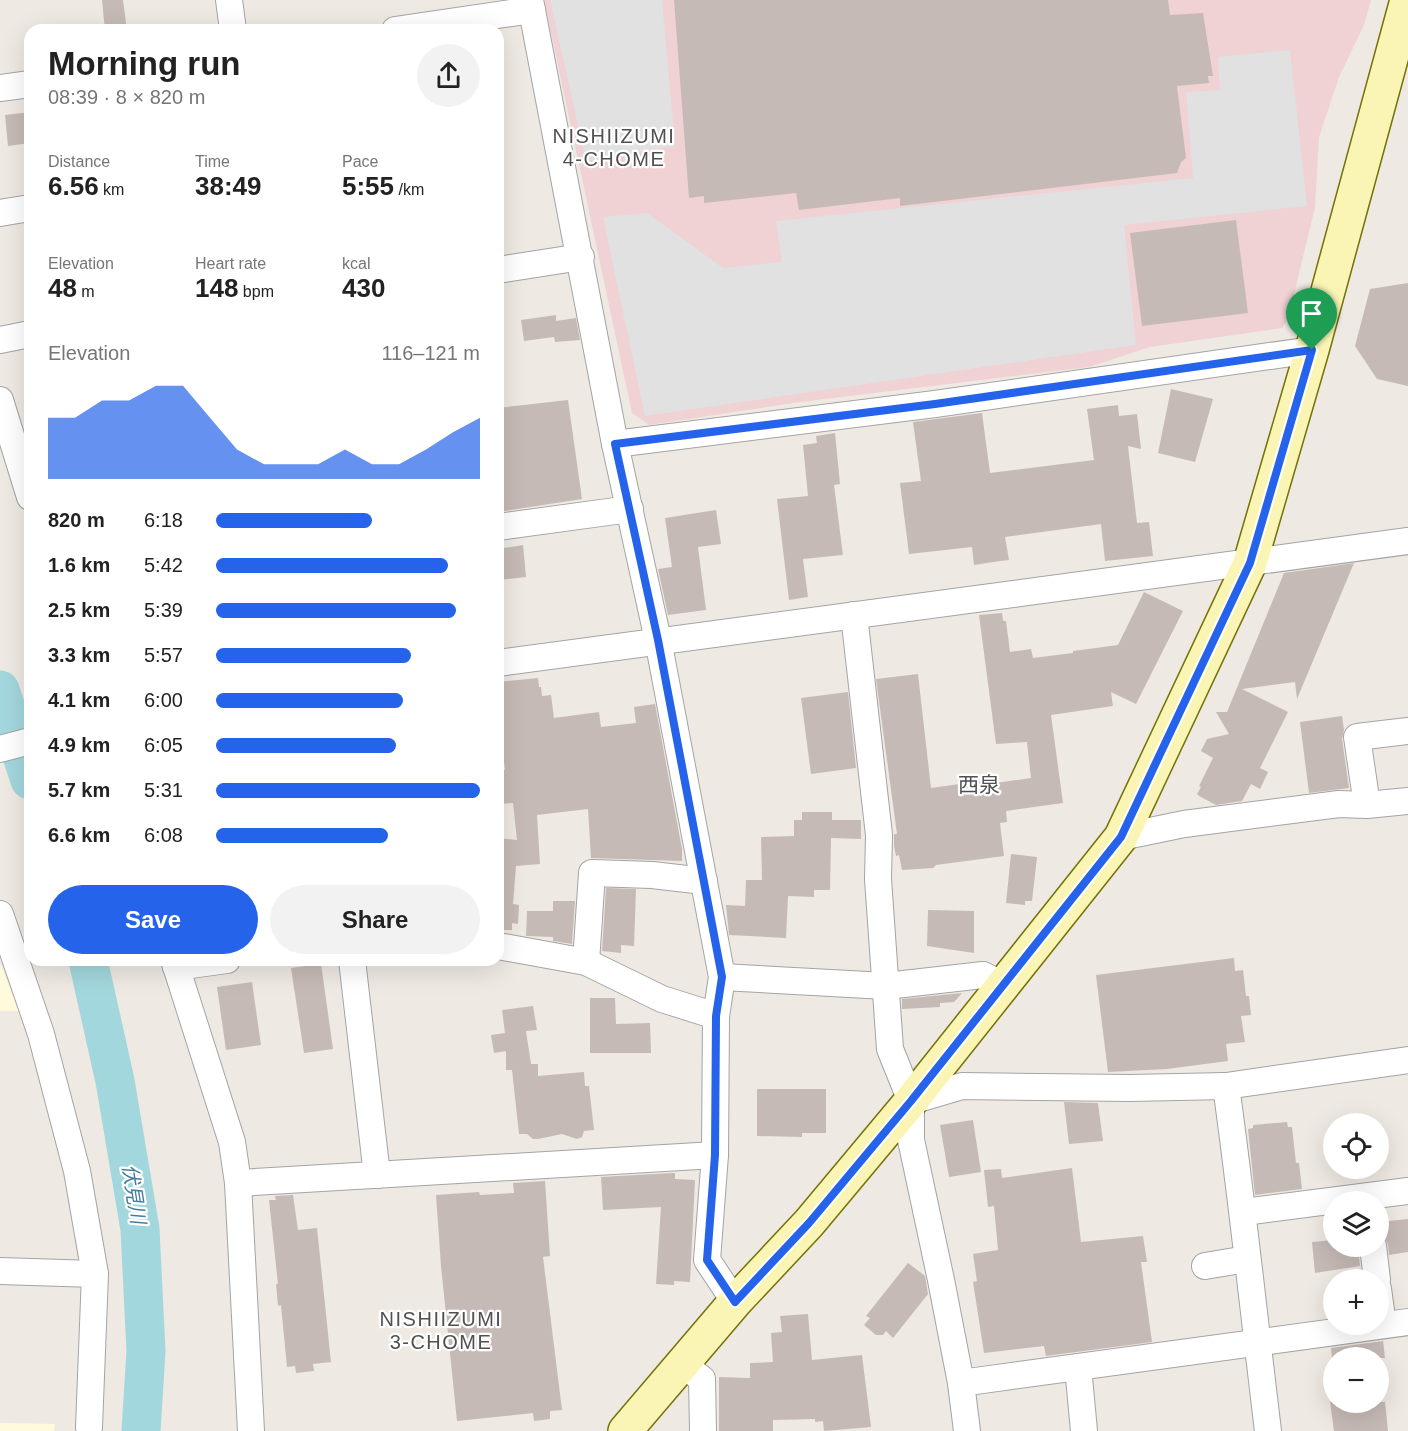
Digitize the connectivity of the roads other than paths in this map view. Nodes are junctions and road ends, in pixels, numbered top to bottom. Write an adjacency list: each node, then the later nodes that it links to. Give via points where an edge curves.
1 (229, 0): 4 (street)
2 (1407, 4): 14 (main road)
3 (531, 5): 5 (street); 10 (street)
4 (232, 24)
5 (428, 24)
6 (24, 85): 7 (street)
7 (0, 88)
8 (24, 209): 9 (street)
9 (0, 213)
10 (581, 257): 11 (street); 16 (street)
11 (504, 269)
12 (24, 335): 13 (street)
13 (0, 340)
14 (1312, 350): 16 (street, via 935,404); 21 (main road)
15 (0, 400): 17 (street)
16 (615, 444): 18 (street)
17 (24, 466)
18 (630, 509): 19 (street); 23 (street)
19 (504, 526)
20 (1408, 541): 21 (street)
21 (1250, 563): 22 (street); 30 (main road)
22 (854, 615): 23 (street); 39 (street, via 879,835 878,879)
23 (658, 640): 24 (street); 31 (street)
24 (504, 662)
25 (1408, 731): 29 (street, via 1357,737)
26 (24, 743): 27 (street)
27 (0, 749)
28 (1408, 801): 29 (street)
29 (1367, 805): 30 (street, via 1338,804 1184,824)
30 (1121, 837): 38 (main road)
31 (704, 881): 34 (street, via 592,873); 37 (street)
32 (0, 914): 54 (street, via 41,1034 77,1171)
33 (504, 947): 34 (street)
34 (586, 962): 40 (street, via 662,999)
35 (176, 966): 46 (street, via 232,1142)
36 (353, 966): 45 (street)
37 (722, 977): 39 (street); 40 (street)
38 (1003, 985): 39 (street, via 983,975); 43 (main road)
39 (886, 987): 43 (street, via 890,1048)
40 (716, 1016): 44 (street)
41 (1408, 1060): 42 (street)
42 (1226, 1086): 43 (street, via 962,1086); 50 (street)
43 (911, 1101): 55 (main road, via 809,1223); 62 (street, via 911,1140)
44 (715, 1155): 45 (street); 55 (street, via 707,1260)
45 (377, 1174): 46 (street)
46 (238, 1183): 64 (street)
47 (1408, 1191): 48 (street)
48 (1389, 1194)
49 (1323, 1203): 50 (street)
50 (1244, 1212): 51 (street)
51 (1247, 1259): 52 (street); 59 (street)
52 (1205, 1266)
53 (0, 1271): 54 (street)
54 (95, 1274): 63 (street)
55 (735, 1302): 60 (main road)
56 (1408, 1322): 57 (street)
57 (1389, 1324)
58 (1323, 1334): 59 (street)
59 (1258, 1343): 61 (street); 69 (street)
60 (682, 1364): 65 (main road); 66 (street, via 702,1379)
61 (1078, 1367): 62 (street); 68 (street)
62 (961, 1383): 67 (street)
63 (98, 1430)
64 (251, 1431)
65 (624, 1431)
66 (703, 1431)
67 (968, 1431)
68 (1084, 1431)
69 (1268, 1431)

